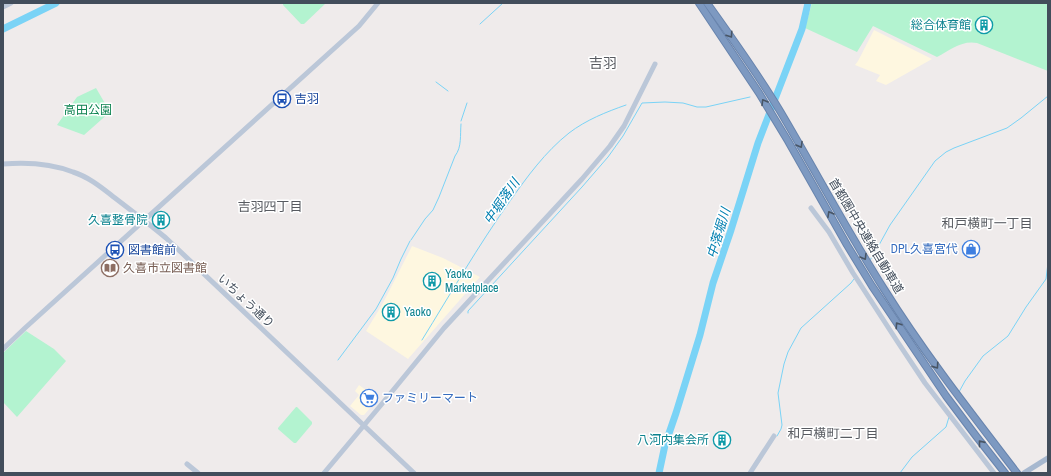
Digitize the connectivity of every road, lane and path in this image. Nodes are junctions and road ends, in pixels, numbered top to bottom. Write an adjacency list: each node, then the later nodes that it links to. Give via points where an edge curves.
1 (11, 3): 5 (street)
2 (378, 3): 9 (street, via 359,26)
3 (699, 3): 20 (highway, 首都圏中央連絡自動車道, one-way to 3, via 946,396 876,292 758,93)
4 (707, 3): 21 (highway, 首都圏中央連絡自動車道, one-way to 21, via 779,110 889,297 964,405)
5 (3, 7)
6 (655, 64): 11 (street, via 624,126 610,146 444,328)
7 (3, 164): 9 (street, いちょう通り, via 34,163 74,172 100,187)
8 (811, 208): 19 (street, via 925,383)
9 (144, 220): 10 (street); 11 (street, いちょう通り)
10 (3, 349)
11 (363, 426): 16 (street); 17 (street, いちょう通り)
12 (774, 436): 18 (street)
13 (1048, 458): 22 (main road)
14 (187, 464): 15 (street)
15 (198, 473)
16 (324, 473)
17 (414, 473)
18 (750, 473)
19 (994, 473)
20 (1005, 473)
21 (1017, 473)
22 (1024, 473)

